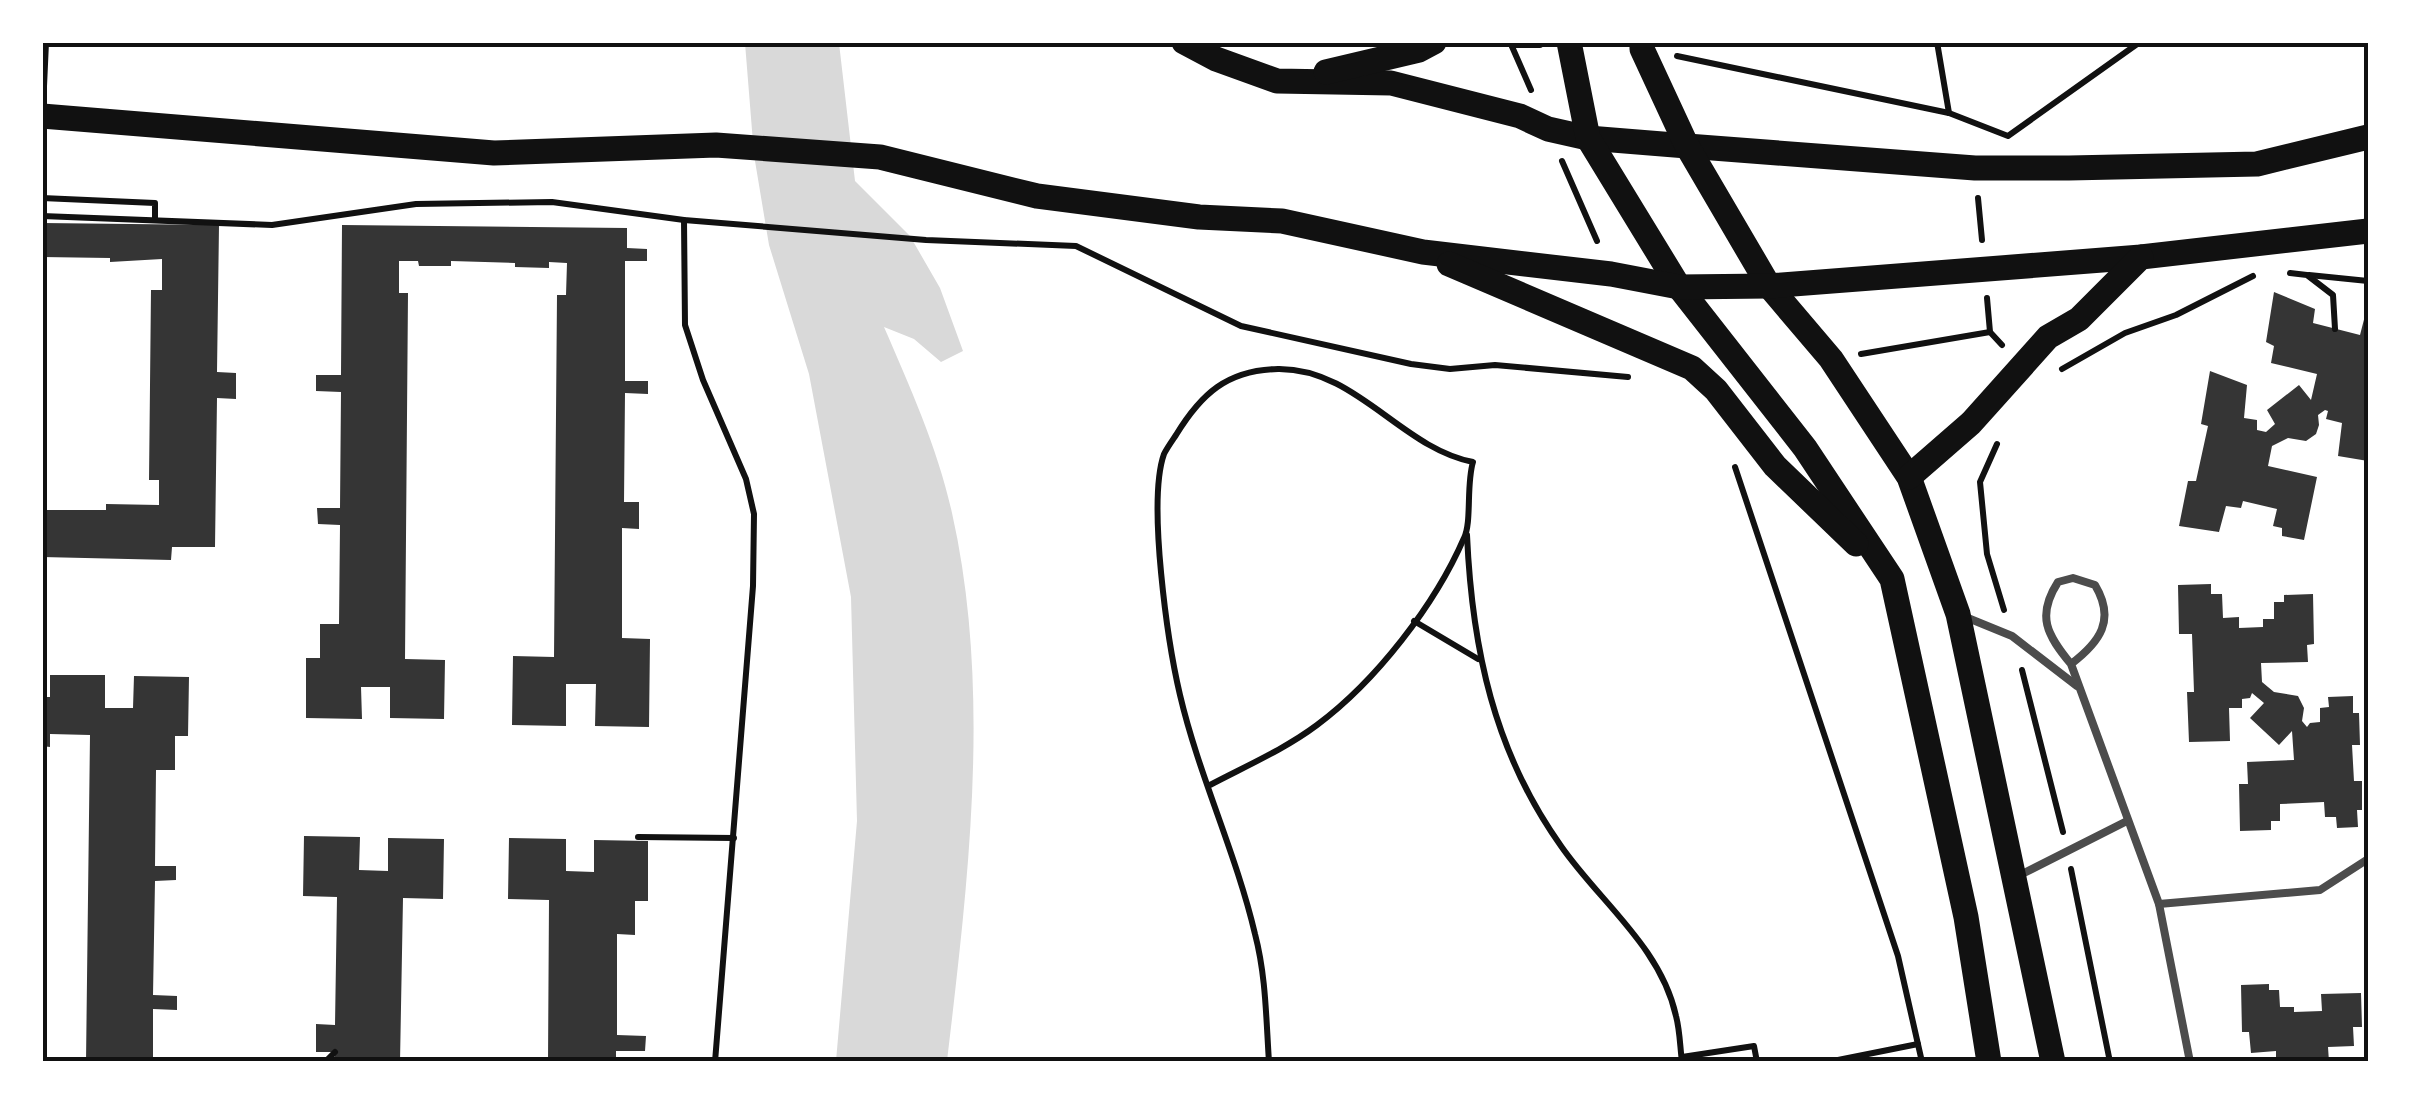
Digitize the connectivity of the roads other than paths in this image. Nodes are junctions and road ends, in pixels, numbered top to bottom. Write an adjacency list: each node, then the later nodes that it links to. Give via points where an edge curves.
1 (1184, 42): 5 (main road)
2 (1434, 42): 5 (main road)
3 (1569, 44): 8 (main road)
4 (1642, 46): 9 (main road)
5 (1277, 81): 8 (main road, via 1391,83)
6 (42, 116): 11 (main road, via 494,153 716,144 880,157 1037,196 1199,218 1282,221)
7 (2368, 137): 9 (main road, via 2257,164 2070,168 1975,168)
8 (1588, 138): 9 (main road); 14 (main road)
9 (1687, 146): 13 (main road)
10 (2368, 231): 12 (main road)
11 (1423, 252): 14 (main road); 16 (main road, via 1692,368 1776,466)
12 (2141, 257): 13 (main road); 15 (main road, via 2079,319 2048,337 1971,423)
13 (1770, 286): 14 (main road); 15 (main road, via 1831,359)
14 (1680, 288): 16 (main road, via 1805,448)
15 (1909, 476): 17 (main road)
16 (1892, 579): 24 (main road, via 1966,917)
17 (1958, 614): 19 (lane, via 2012,636); 22 (main road)
18 (2071, 664): 18 (lane, via 2052,642 2045,616 2058,582 2074,578 2096,585 2105,601 2093,647); 19 (lane)
19 (2077, 686): 20 (lane)
20 (2128, 821): 22 (lane); 23 (lane)
21 (2368, 859): 23 (lane, via 2320,890)
22 (2014, 878): 25 (main road)
23 (2159, 904): 26 (lane)
24 (1989, 1062)
25 (2053, 1062)
26 (2190, 1062)

